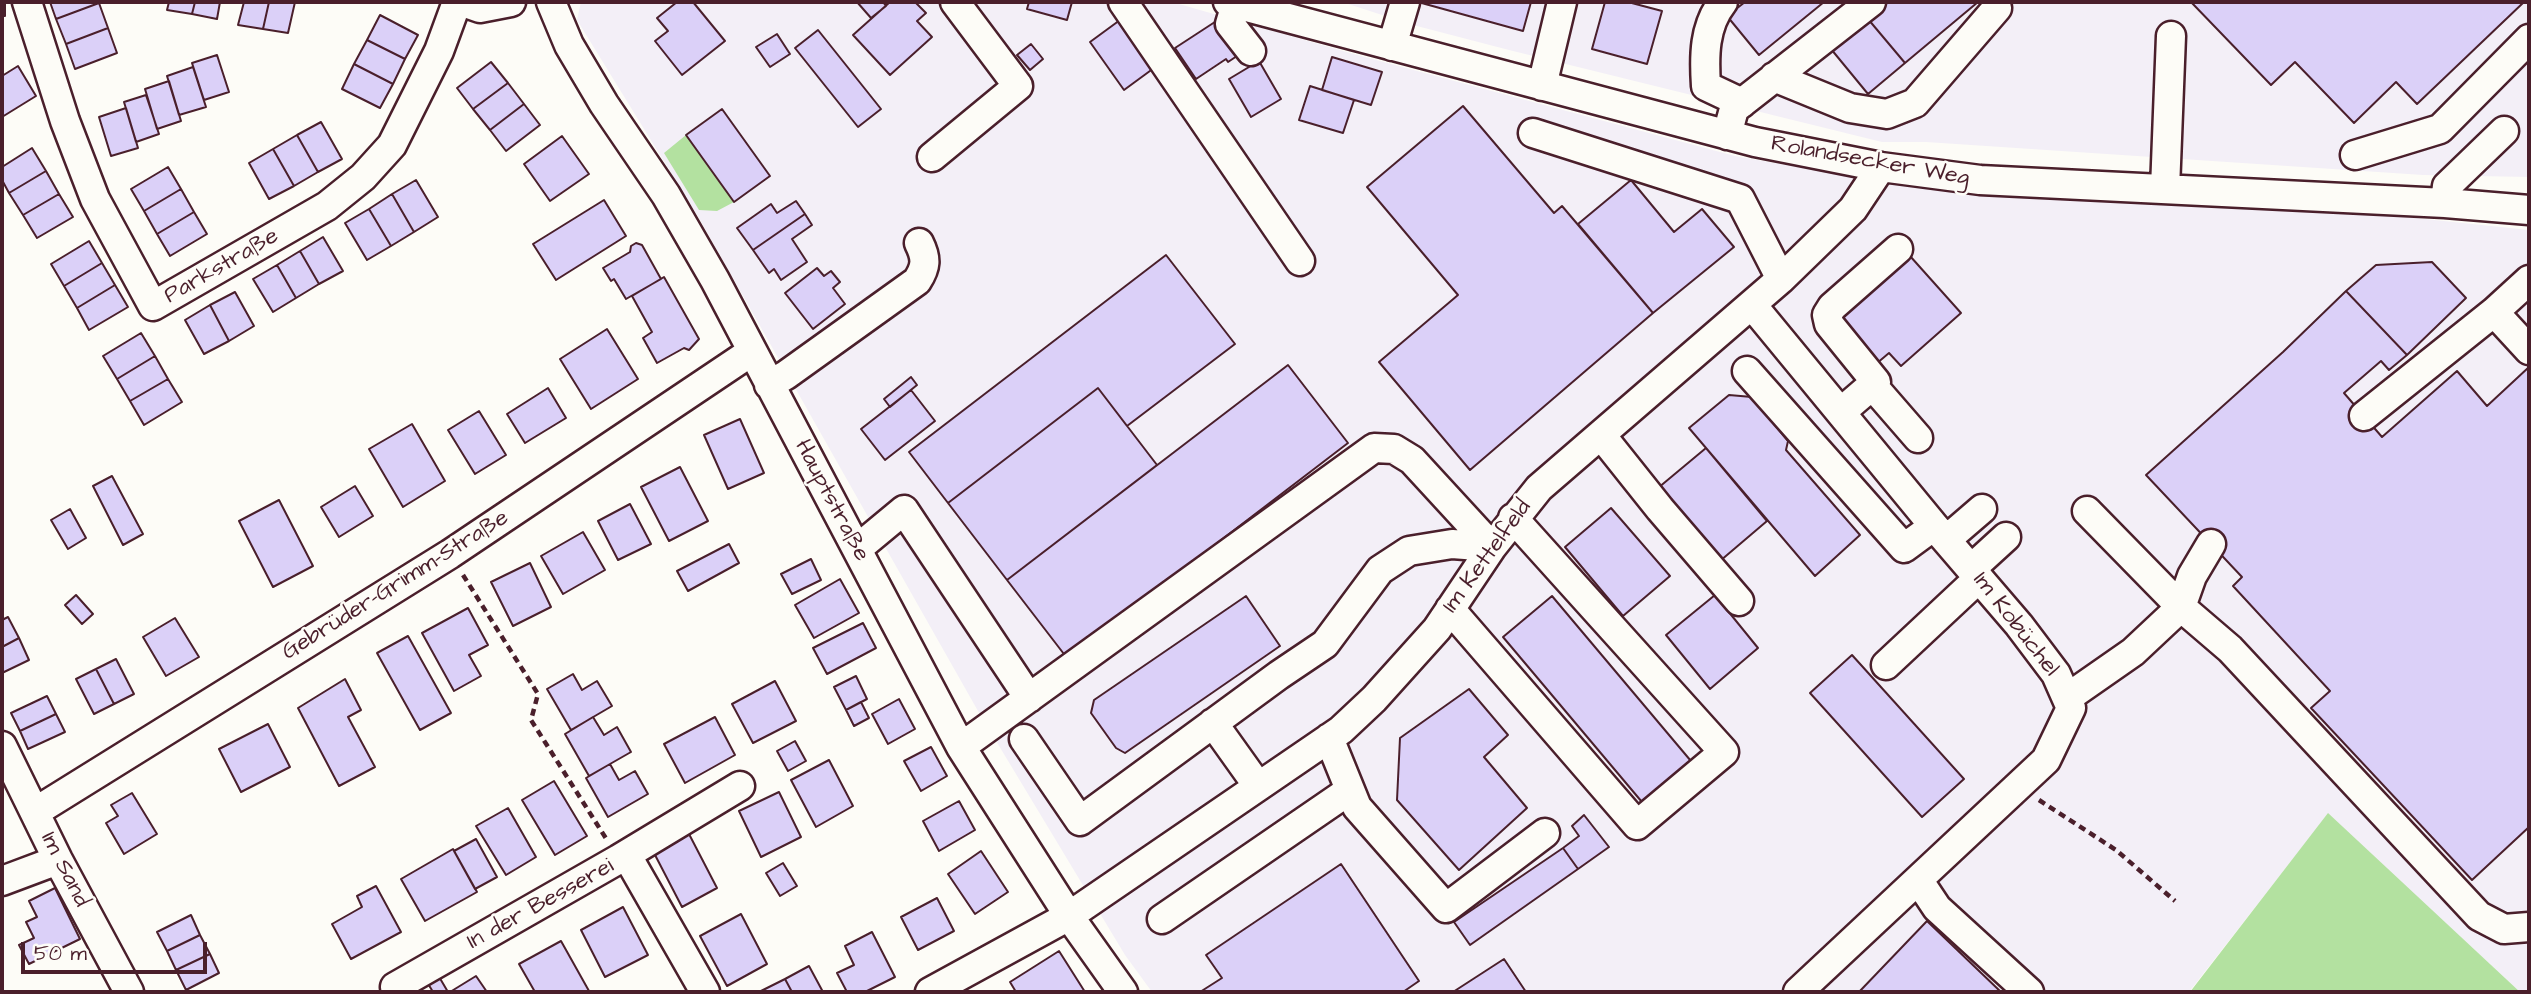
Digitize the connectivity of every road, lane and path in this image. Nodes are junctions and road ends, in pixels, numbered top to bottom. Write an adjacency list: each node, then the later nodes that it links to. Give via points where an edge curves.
1 (27, 2): 2 (street, Parkstraße, via 95,199 153,306 327,206 363,177 393,145 439,51)
2 (457, 2)
3 (463, 2): 4 (street, via 480,8)
4 (511, 2)
5 (551, 2): 38 (street, Hauptstraße, via 569,45 673,206)
6 (955, 2): 25 (street, via 1018,86)
7 (1124, 2): 32 (street)
8 (1405, 2): 16 (street)
9 (1562, 2): 19 (street)
10 (1723, 2): 20 (street, via 1706,44 1706,86)
11 (1871, 2): 18 (street)
12 (1232, 3): 16 (street, Rolandsecker Weg); 17 (street, via 1230,24)
13 (1997, 8): 18 (street, via 1915,103 1886,114 1850,108)
14 (2171, 36): 27 (street)
15 (2529, 38): 24 (street, via 2440,129)
16 (1392, 46): 19 (street, Rolandsecker Weg)
17 (1251, 51)
18 (1774, 77): 20 (street)
19 (1542, 86): 23 (street, Rolandsecker Weg)
20 (1742, 103): 23 (street, via 1734,109)
21 (2504, 131): 28 (street, via 2447,186)
22 (1533, 133): 33 (street, via 1740,199)
23 (1727, 135): 26 (street, Rolandsecker Weg)
24 (2355, 155)
25 (932, 157)
26 (1881, 167): 27 (street, Rolandsecker Weg, via 1980,180); 33 (street, Im Kettelfeld, via 1853,209)
27 (2165, 190): 28 (street, Rolandsecker Weg)
28 (2445, 203): 29 (street, Rolandsecker Weg)
29 (2529, 210)
30 (919, 243): 40 (street, via 926,257 925,270 917,281)
31 (1898, 249): 41 (street, via 1827,315 1829,324 1876,382)
32 (1300, 261)
33 (1781, 279): 35 (street, Im Kettelfeld)
34 (2529, 280): 36 (street)
35 (1752, 304): 42 (street, Im Kobüchel); 44 (street, Im Kettelfeld)
36 (2494, 312): 37 (street); 43 (street)
37 (2529, 350)
38 (751, 352): 40 (street, Hauptstraße); 54 (street, Gebrüder-Grimm-Straße)
39 (1747, 372): 49 (street, via 1904,548)
40 (769, 385): 53 (street, Hauptstraße)
41 (1872, 385): 42 (street); 45 (street)
42 (1841, 412): 49 (street, Im Kobüchel)
43 (2364, 416)
44 (1601, 435): 48 (street, Im Kettelfeld, via 1539,488); 56 (street)
45 (1918, 438)
46 (1982, 509): 49 (street)
47 (2087, 512): 57 (street)
48 (1513, 518): 52 (street, Im Kettelfeld); 58 (street, via 1724,751 1637,825)
49 (1940, 533): 55 (street, Im Kobüchel)
50 (2006, 537): 55 (street)
51 (2211, 544): 57 (street)
52 (1492, 547): 58 (street, Im Kettelfeld); 60 (street, via 1412,460 1394,449 1374,448); 62 (street, via 1452,544 1409,551 1380,570 1325,644)
53 (857, 549): 60 (street, via 904,510); 66 (street, Hauptstraße)
54 (450, 554): 71 (street, Gebrüder-Grimm-Straße); 73 (path, via 538,694 531,720)
55 (1975, 574): 59 (street); 61 (street, Im Kobüchel, via 2056,674)
56 (1739, 601)
57 (2181, 607): 61 (street, via 2133,652); 80 (street, via 2230,649 2479,916 2504,929)
58 (1450, 609): 63 (street, Im Kettelfeld, via 1402,670)
59 (1886, 665)
60 (1029, 698): 66 (street)
61 (2067, 698): 69 (street, Im Kobüchel, via 2071,708 2046,760)
62 (1213, 723): 64 (street, via 1080,821); 68 (street)
63 (1329, 738): 68 (street, Im Kettelfeld); 70 (street)
64 (1024, 739)
65 (2, 746): 71 (street, Im Sand)
66 (961, 747): 78 (street, Hauptstraße)
67 (740, 786): 73 (street)
68 (1258, 786): 78 (street, Im Kettelfeld)
69 (2017, 787): 76 (street, Im Kobüchel); 77 (path, via 2116,850)
70 (1350, 790): 72 (street, via 1357,807 1446,908); 79 (street)
71 (35, 812): 74 (street, Im Sand)
72 (1545, 833)
73 (620, 859): 81 (street, In der Besserei); 83 (street, In der Besserei, via 630,861)
74 (58, 860): 75 (street); 82 (street, Im Sand)
75 (2, 881)
76 (1919, 881): 86 (street, Im Kobüchel); 87 (street, via 1937,908)
77 (2175, 901)
78 (1069, 916): 84 (street, Im Kettelfeld); 85 (street, Hauptstraße)
79 (1162, 919)
80 (2529, 927)
81 (395, 987)
82 (129, 992)
83 (705, 992)
84 (929, 992)
85 (1123, 992)
86 (1798, 992)
87 (2029, 992)

